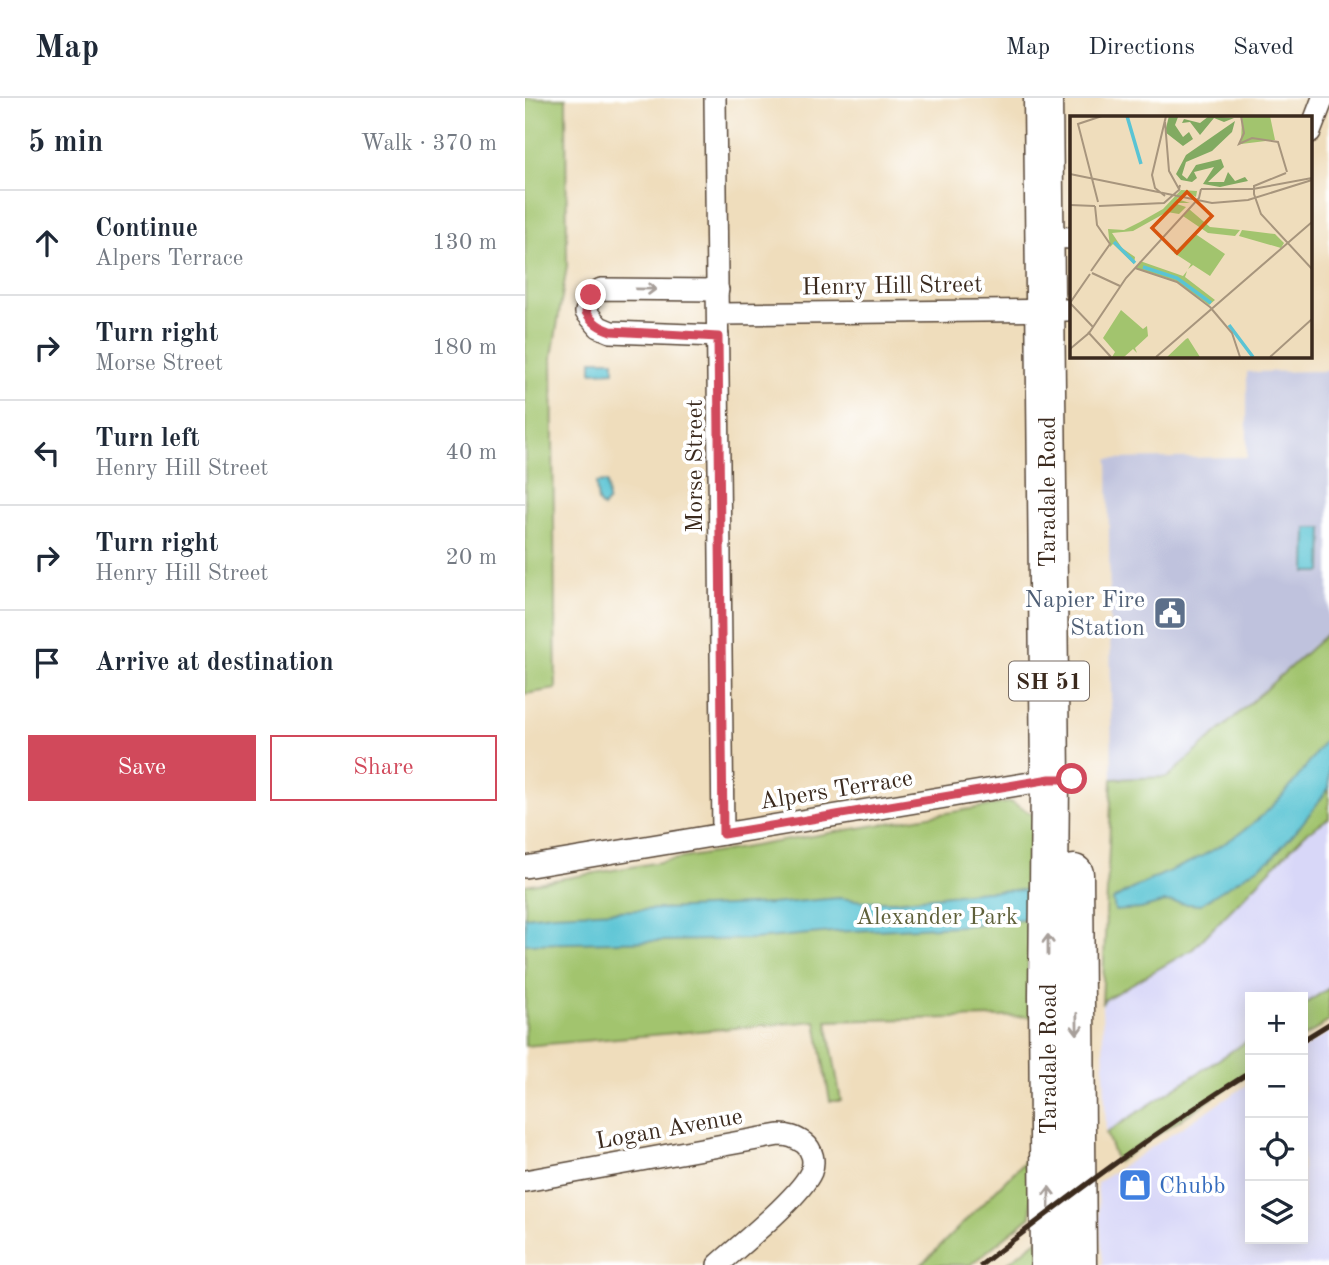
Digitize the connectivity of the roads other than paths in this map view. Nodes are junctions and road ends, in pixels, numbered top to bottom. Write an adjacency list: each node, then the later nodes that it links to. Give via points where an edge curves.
1 (715, 98): 7 (street, Morse Street)
2 (1043, 98): 6 (highway, Taradale Road / SH 51)
3 (1066, 98): 6 (highway, Taradale Road / SH 51)
4 (1323, 98): 5 (street)
5 (1311, 129)
6 (1061, 238): 8 (highway, Taradale Road / SH 51)
7 (718, 290): 9 (street, Morse Street); 10 (street, one-way to 7, via 611,331 599,327 586,312 591,295 601,289)
8 (1057, 309): 9 (street, Henry Hill Street); 11 (highway, Taradale Road / SH 51)
9 (718, 314): 10 (street, Morse Street)
10 (718, 337): 12 (street, Morse Street)
11 (1061, 779): 12 (street, Alpers Terrace); 16 (highway, Taradale Road / SH 51, one-way to 11, via 1048,950); 17 (highway, Taradale Road / SH 51, one-way to 17, via 1077,1053)
12 (723, 834): 13 (street, Alpers Terrace)
13 (525, 867)
14 (525, 1181): 15 (street, Logan Avenue, via 779,1135 797,1138 813,1157 810,1175)
15 (718, 1265)
16 (1050, 1265)
17 (1077, 1265)

